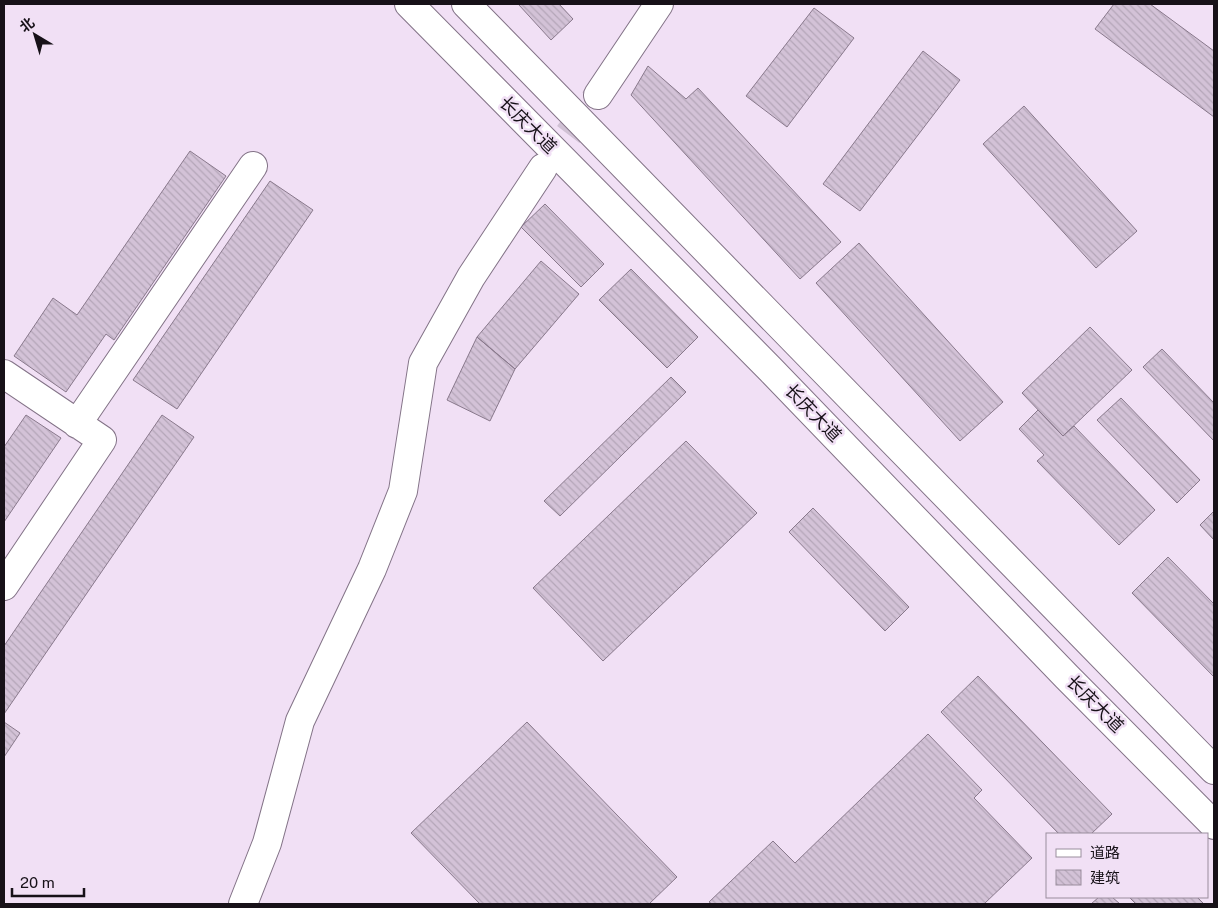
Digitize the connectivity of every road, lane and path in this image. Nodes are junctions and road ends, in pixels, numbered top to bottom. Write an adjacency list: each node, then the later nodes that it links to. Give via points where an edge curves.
1 (409, 4): 11 (main road, 长庆大道)
2 (466, 4): 10 (main road)
3 (659, 4): 4 (main road)
4 (598, 96)
5 (253, 166): 8 (main road)
6 (543, 168): 12 (main road, via 471,277 423,363 403,491 372,569 300,721 266,843)
7 (4, 374): 8 (main road)
8 (77, 424): 9 (main road, via 102,440)
9 (4, 586)
10 (1214, 770)
11 (1214, 825)
12 (243, 904)

